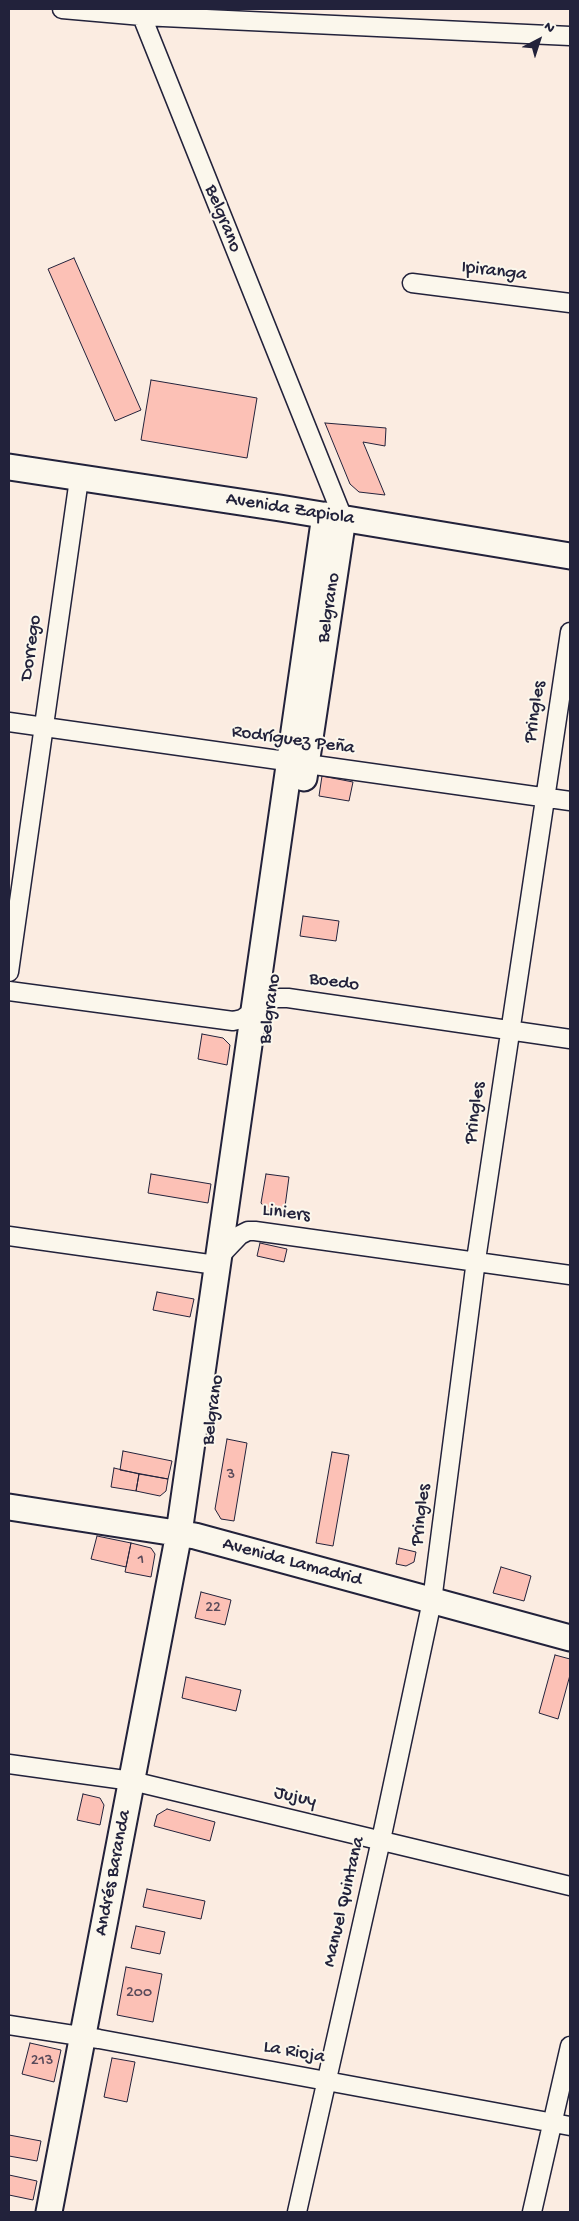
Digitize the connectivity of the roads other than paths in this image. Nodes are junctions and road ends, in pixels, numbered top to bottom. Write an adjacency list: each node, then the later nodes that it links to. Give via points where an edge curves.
1 (62, 9): 2 (street)
2 (140, 12): 3 (street); 8 (street, Belgrano, via 328,484)
3 (570, 36)
4 (412, 283): 5 (street, Ipiranga)
5 (570, 303)
6 (9, 467): 7 (main road, Avenida Zapiola)
7 (79, 479): 8 (main road, Avenida Zapiola); 12 (street, Dorrego)
8 (334, 517): 9 (main road, Avenida Zapiola); 13 (main road, Belgrano)
9 (570, 556)
10 (570, 632): 14 (street, Pringles)
11 (9, 722): 12 (street, Rodríguez Peña)
12 (42, 727): 13 (street, Rodríguez Peña); 16 (street, Dorrego)
13 (297, 763): 14 (street, Rodríguez Peña); 18 (main road, Belgrano)
14 (545, 798): 15 (street, Rodríguez Peña); 19 (street, Pringles)
15 (570, 802)
16 (9, 972)
17 (9, 991): 18 (street, Boedo, via 233,1021)
18 (263, 1005): 19 (street, Boedo, via 288,998); 21 (main road, Belgrano); 23 (main road, Belgrano)
19 (509, 1030): 20 (street, Boedo); 24 (street, Pringles)
20 (570, 1039)
21 (240, 1235): 23 (street, Liniers); 24 (street, Liniers, via 248,1231); 27 (main road, Belgrano)
22 (9, 1236): 23 (street, Liniers, via 198,1264 209,1264)
23 (219, 1257): 27 (main road, Belgrano)
24 (476, 1260): 25 (street, Liniers); 28 (street, Pringles)
25 (570, 1275)
26 (9, 1507): 27 (main road, Avenida Lamadrid)
27 (187, 1535): 28 (main road, Avenida Lamadrid); 31 (main road, Andrés Baranda)
28 (432, 1601): 29 (main road, Avenida Lamadrid); 32 (street, Manuel Quintana)
29 (570, 1638)
30 (9, 1764): 31 (street, Jujuy)
31 (140, 1783): 32 (street, Jujuy); 35 (main road, Andrés Baranda)
32 (381, 1840): 33 (street, Jujuy); 37 (street, Manuel Quintana)
33 (570, 1886)
34 (9, 2025): 35 (street, La Rioja)
35 (91, 2038): 37 (street, La Rioja); 40 (main road, Andrés Baranda); 41 (main road, Andrés Baranda)
36 (570, 2046): 38 (street)
37 (326, 2080): 38 (street, La Rioja); 42 (street, Manuel Quintana)
38 (553, 2121): 39 (street, La Rioja); 43 (street)
39 (570, 2126)
40 (49, 2212)
41 (66, 2212)
42 (298, 2212)
43 (532, 2212)

